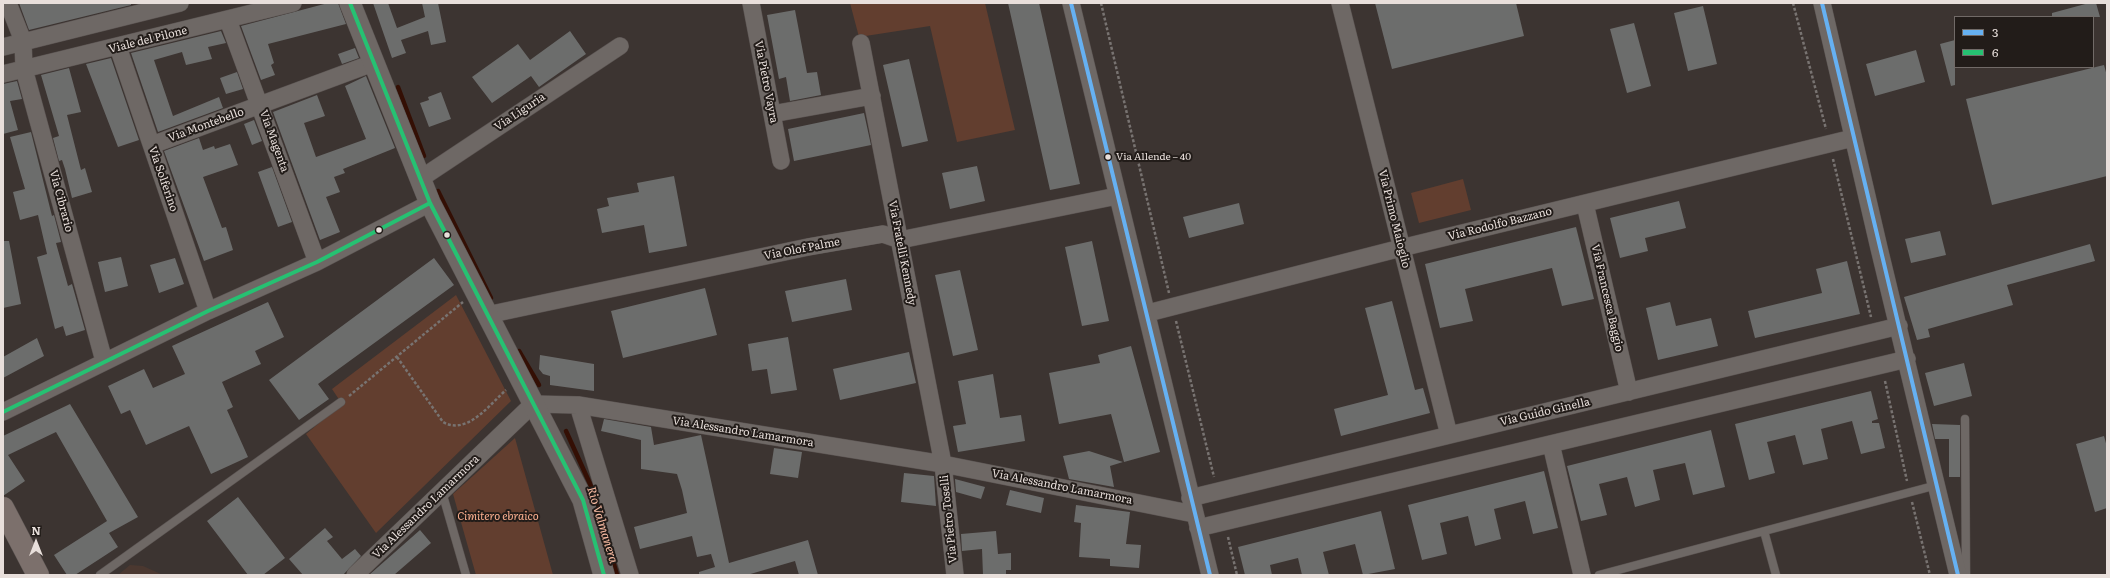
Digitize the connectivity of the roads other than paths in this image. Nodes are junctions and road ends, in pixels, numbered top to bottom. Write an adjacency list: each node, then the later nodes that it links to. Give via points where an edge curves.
1 (8, 3): 10 (street, Via Cibrario)
2 (180, 3): 10 (street)
3 (293, 3): 9 (street, Viale del Pilone)
4 (350, 3): 15 (street)
5 (751, 3): 20 (street, Via Pietro Vayra)
6 (1071, 3): 25 (street)
7 (1340, 3): 29 (street, Via Primo Maioglio)
8 (1822, 3): 21 (street)
9 (228, 20): 14 (street, Viale del Pilone); 19 (street, Via Magenta)
10 (23, 41): 13 (street); 16 (street, Via Cibrario)
11 (860, 43): 18 (street, Via Fratelli Kennedy)
12 (620, 46): 24 (street, Via Liguria)
13 (3, 47)
14 (118, 47): 16 (street, Viale del Pilone); 22 (street, Via Solferino)
15 (373, 62): 19 (street, Via Montebello); 24 (street)
16 (24, 69): 17 (street, Viale del Pilone); 36 (street, Via Cibrario)
17 (3, 74)
18 (872, 96): 20 (street); 28 (street, Via Fratelli Kennedy)
19 (261, 105): 22 (street, Via Montebello); 30 (street, Via Magenta)
20 (772, 114): 23 (street, Via Pietro Vayra)
21 (1853, 138): 27 (street, Via Rodolfo Bazzano); 34 (street)
22 (152, 145): 31 (street, Via Solferino)
23 (781, 161)
24 (420, 179): 26 (street)
25 (1117, 196): 28 (street, Via Olof Palme); 32 (street)
26 (430, 203): 30 (street); 33 (street)
27 (1585, 204): 29 (street, Via Rodolfo Bazzano); 37 (street, Via Francesca Baggio)
28 (900, 240): 33 (street, Via Olof Palme, via 883,234 808,247); 45 (street, Via Fratelli Kennedy)
29 (1401, 248): 32 (street, Via Rodolfo Bazzano); 43 (street, Via Primo Maioglio)
30 (317, 262): 31 (street)
31 (208, 311): 36 (street)
32 (1148, 313): 49 (street)
33 (487, 315): 39 (street)
34 (1899, 326): 35 (street); 37 (street, Via Guido Ginella)
35 (1907, 359): 44 (street); 46 (street)
36 (104, 361): 41 (street)
37 (1629, 392): 43 (street, Via Guido Ginella)
38 (341, 402): 52 (lane)
39 (532, 404): 40 (street, Via Alessandro Lamarmora); 47 (street, Via Alessandro Lamarmora); 55 (street, via 582,500)
40 (578, 405): 45 (street, Via Alessandro Lamarmora); 56 (street)
41 (3, 412)
42 (1965, 419): 63 (lane)
43 (1449, 435): 49 (street, Via Guido Ginella)
44 (1550, 444): 49 (street); 59 (street)
45 (943, 464): 49 (street, Via Alessandro Lamarmora); 57 (street, Via Pietro Toselli)
46 (1937, 486): 50 (lane); 62 (street)
47 (442, 492): 53 (street, Via Alessandro Lamarmora); 54 (lane)
48 (3, 508): 51 (main road)
49 (1194, 513): 58 (street)
50 (1764, 531): 60 (lane); 61 (lane)
51 (38, 575)
52 (100, 575)
53 (355, 575)
54 (466, 575)
55 (604, 575)
56 (630, 575)
57 (955, 575)
58 (1210, 575)
59 (1582, 575)
60 (1599, 575)
61 (1776, 575)
62 (1958, 575)
63 (1966, 575)

